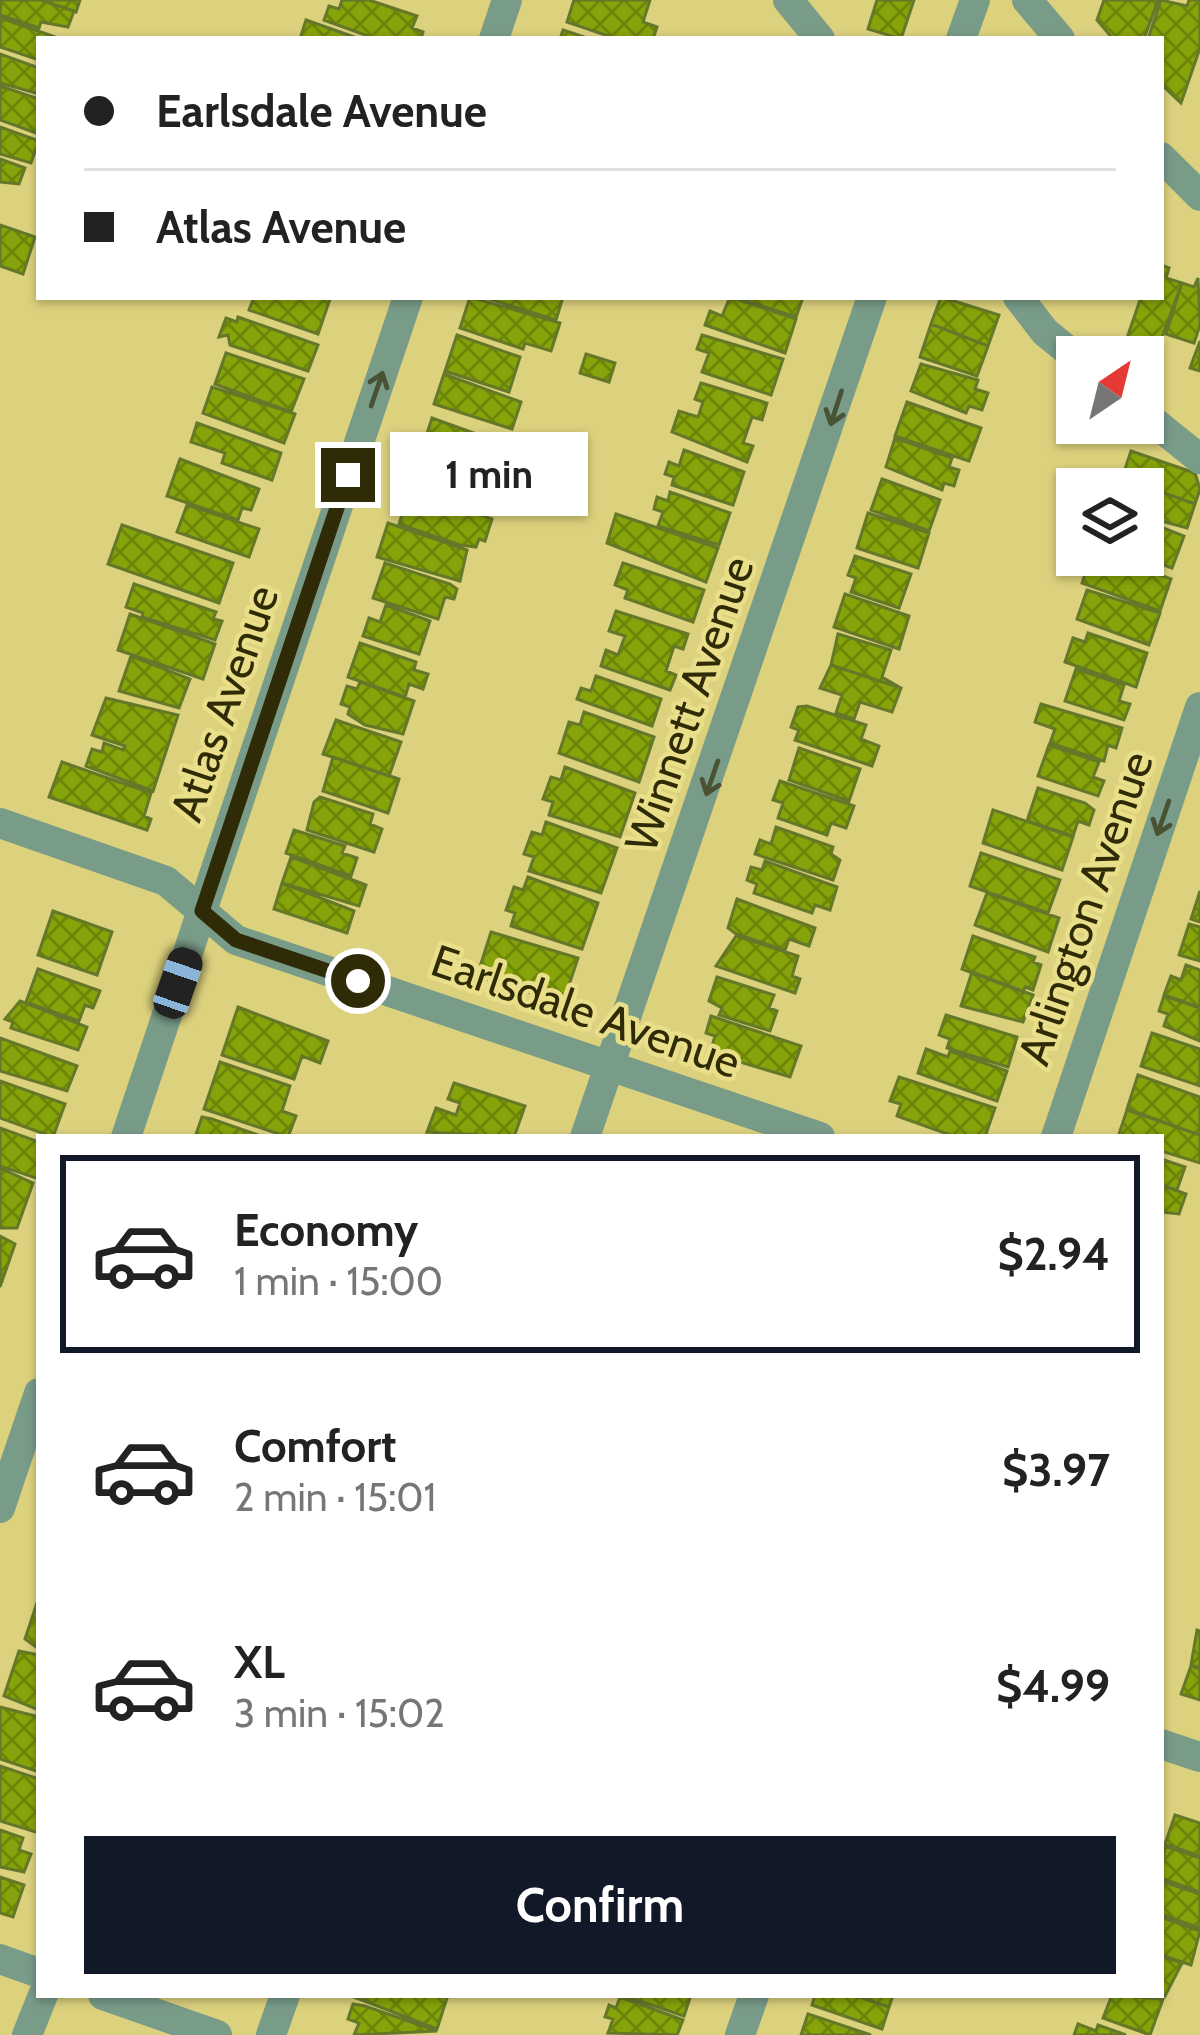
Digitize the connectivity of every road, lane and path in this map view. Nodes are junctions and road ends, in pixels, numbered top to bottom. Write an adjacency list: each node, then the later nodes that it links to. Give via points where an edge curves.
1 (508, 0): 5 (street)
2 (788, 0): 6 (street)
3 (975, 0): 7 (street)
4 (1028, 0): 8 (street)
5 (495, 36)
6 (818, 36)
7 (962, 36)
8 (1058, 36)
9 (1164, 160): 10 (street)
10 (1200, 196)
11 (407, 300): 19 (street, Atlas Avenue, one-way to 11)
12 (871, 300): 20 (street, Winnett Avenue, one-way to 20)
13 (1020, 300): 14 (street)
14 (1056, 341)
15 (1164, 429): 16 (street)
16 (1200, 459)
17 (1200, 707): 24 (street, Arlington Avenue, one-way to 24)
18 (0, 823): 19 (street, Earlsdale Avenue, via 166,881)
19 (202, 911): 20 (street, Earlsdale Avenue, via 236,940); 21 (street, Atlas Avenue)
20 (611, 1066): 22 (street, Winnett Avenue); 23 (street, Earlsdale Avenue)
21 (127, 1134)
22 (586, 1134)
23 (811, 1134)
24 (1057, 1134)
25 (36, 1402): 26 (street)
26 (0, 1508)
27 (1164, 1745): 28 (street)
28 (1200, 1757)
29 (0, 1959): 30 (street)
30 (36, 1971)
31 (42, 1998): 35 (street)
32 (112, 1998): 36 (street)
33 (284, 1998): 37 (street)
34 (753, 1998): 38 (street)
35 (27, 2035)
36 (217, 2035)
37 (271, 2035)
38 (740, 2035)

